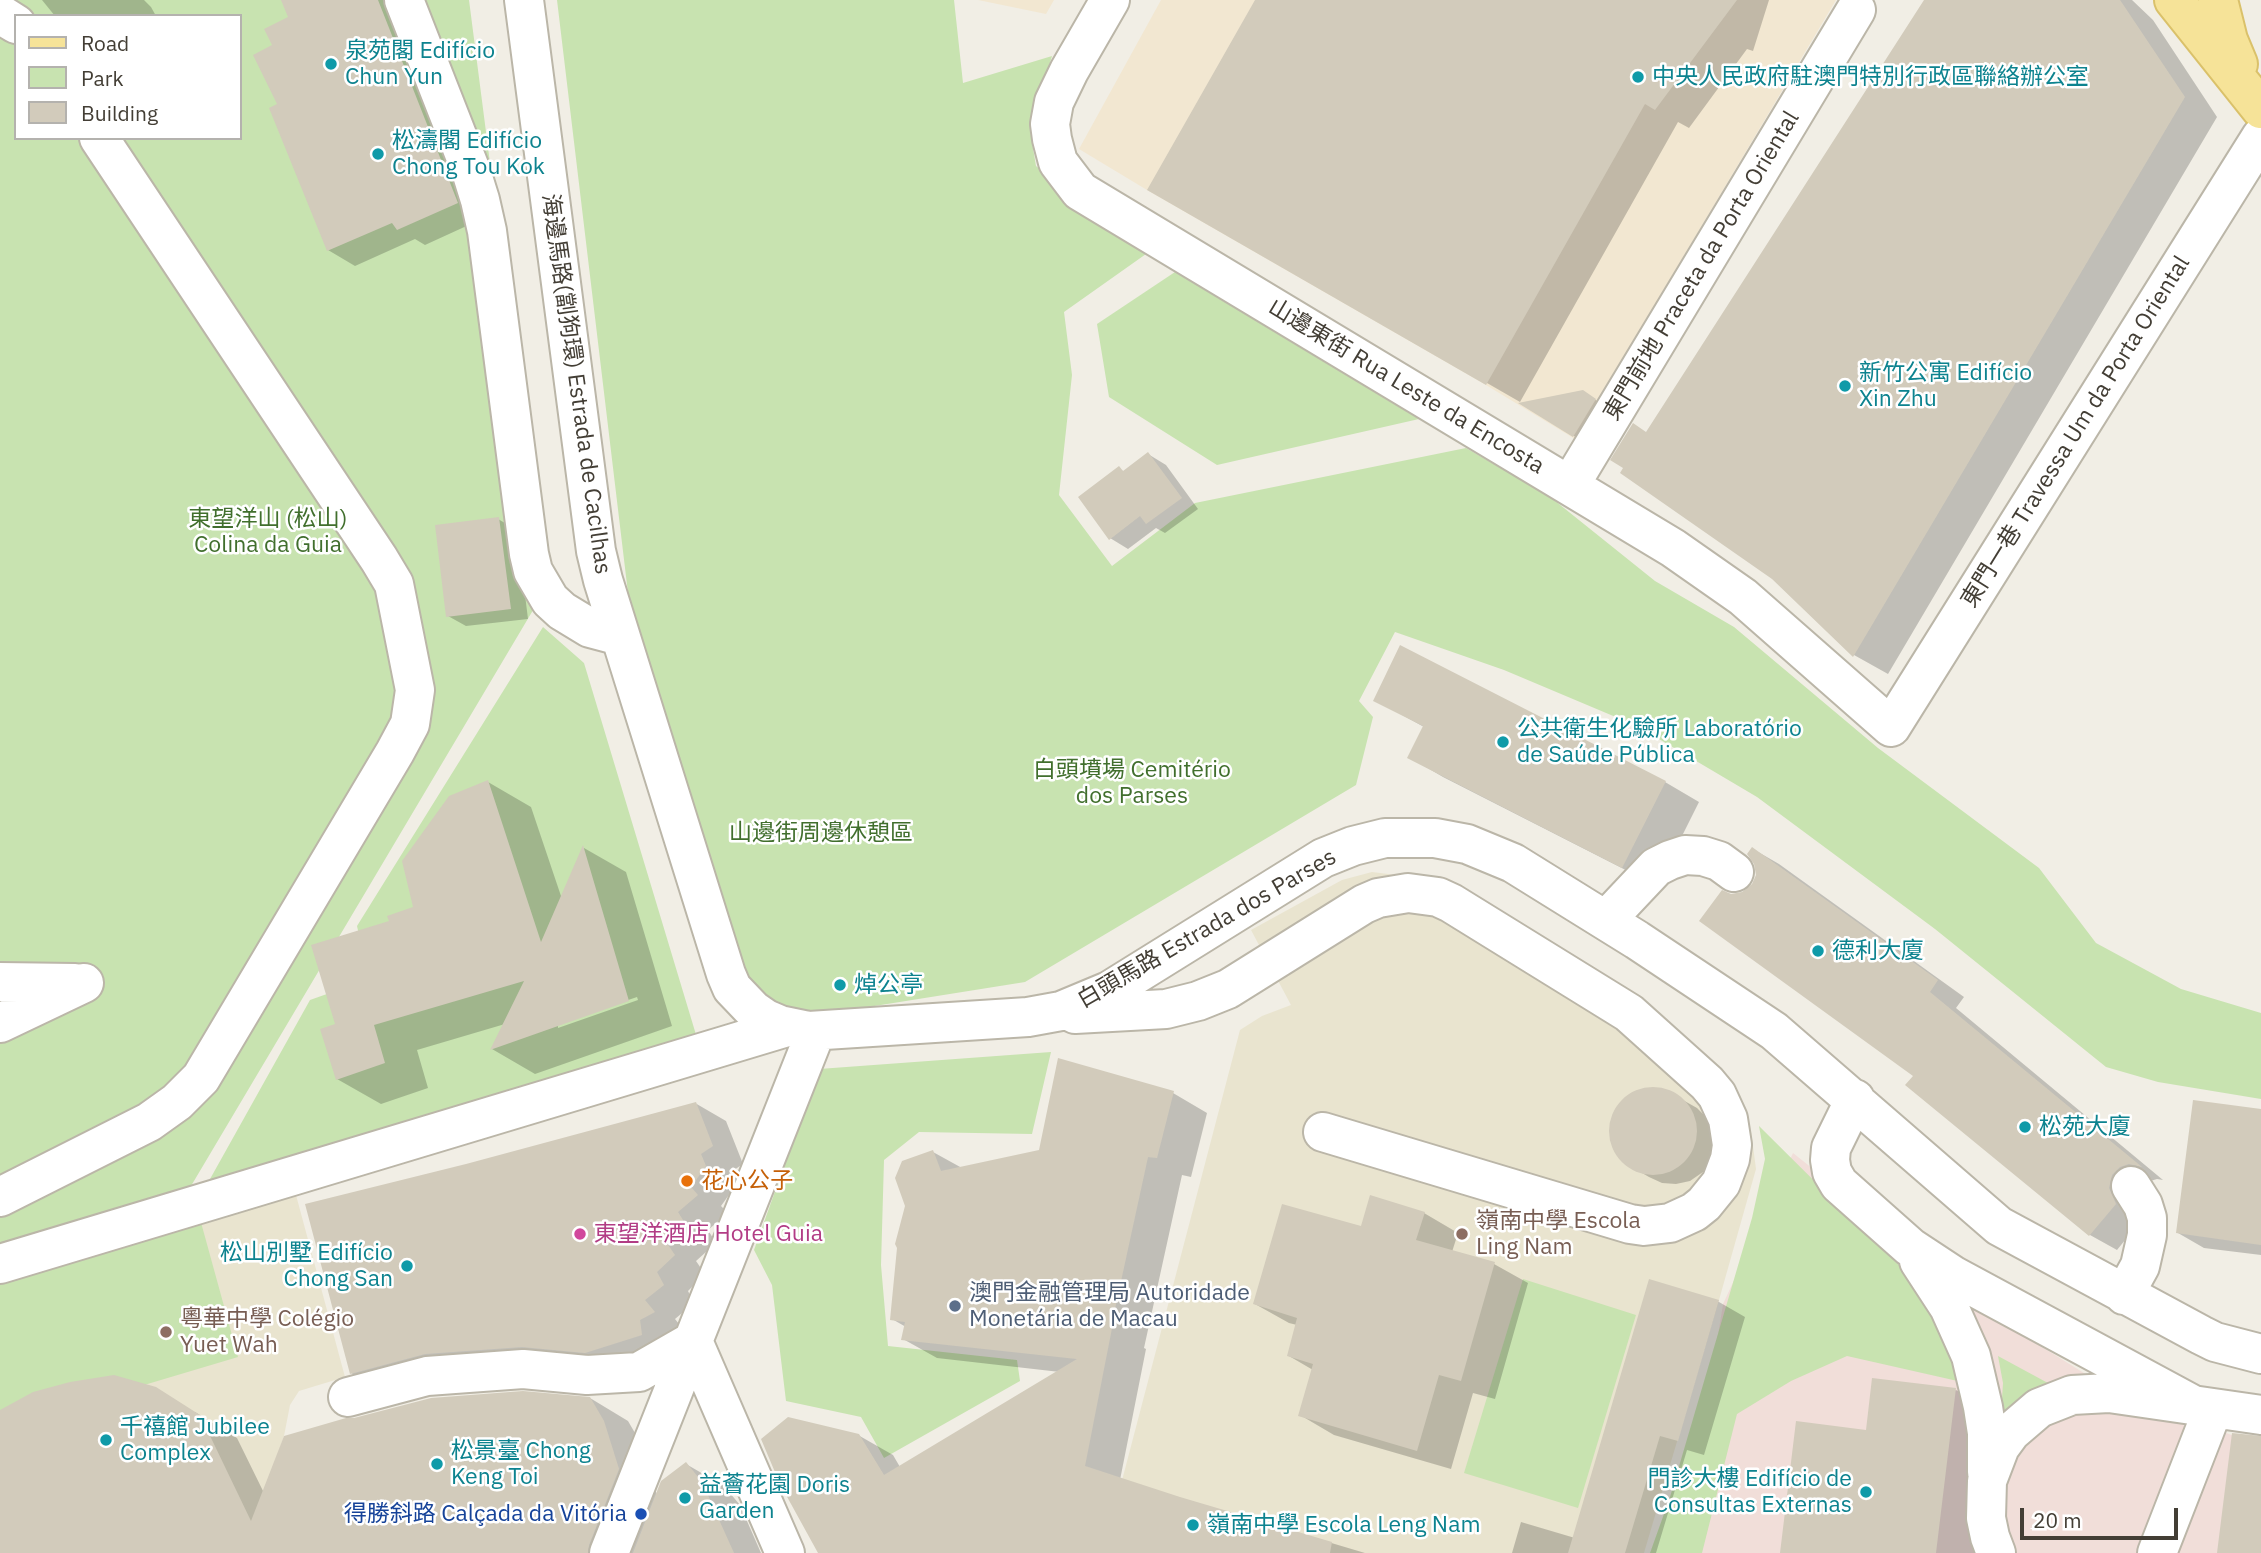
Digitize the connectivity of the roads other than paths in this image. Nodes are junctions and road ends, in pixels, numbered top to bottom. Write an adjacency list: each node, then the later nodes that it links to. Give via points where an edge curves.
1 (404, 0): 10 (street, via 480,200 533,571 562,611 590,628)
2 (524, 0): 10 (street, 海邊馬路(劏狗環) Estrada de Cacilhas, via 594,541)
3 (1110, 0): 9 (street, 山邊東街 Rua Leste da Encosta, via 1069,71 1050,124 1058,162 1080,191)
4 (2174, 0): 7 (main road)
5 (2218, 0): 7 (main road, via 2228,40)
6 (1860, 4): 9 (street, 東門前地 Praceta da Porta Oriental)
7 (2259, 116): 11 (street, 東門一巷 Travessa Um da Porta Oriental)
8 (100, 140): 21 (street, via 394,584 415,691 410,724 395,752 201,1078 149,1122)
9 (1570, 485): 11 (street, 山邊東街 Rua Leste da Encosta, via 1743,597)
10 (621, 636): 17 (street, 海邊馬路(劏狗環) Estrada de Cacilhas, via 732,988 765,1019)
11 (1891, 727)
12 (1734, 872): 13 (street, via 1703,856 1670,860 1657,867)
13 (1606, 920): 15 (street, 白頭馬路 Estrada dos Parses, via 1483,849 1435,838 1385,838 1322,858 1094,998); 18 (street, 白頭馬路 Estrada dos Parses, via 1774,1031)
14 (0, 982): 16 (street, via 85,983)
15 (1028, 1017): 17 (street, 白頭馬路 Estrada dos Parses); 19 (street, via 1190,1003 1228,989 1371,901 1423,894 1451,903 1629,1013 1717,1095 1728,1119 1732,1145 1721,1184 1704,1204 1670,1223 1643,1226)
16 (0, 1023)
17 (801, 1029): 23 (street, 白頭馬路 Estrada dos Parses); 25 (street)
18 (1855, 1100): 22 (street, via 1831,1148 1832,1172 1839,1184); 24 (street, 白頭馬路 Estrada dos Parses, via 1999,1226)
19 (1323, 1132)
20 (2131, 1186): 24 (street, via 2143,1205 2147,1235 2140,1266)
21 (0, 1197)
22 (1885, 1225): 28 (street, via 1954,1276); 29 (street, via 1936,1285 1971,1356 1983,1407)
23 (0, 1264)
24 (2124, 1295): 26 (street, 白頭馬路 Estrada dos Parses, via 2215,1342)
25 (693, 1340): 27 (street, via 639,1372 587,1375 523,1369 427,1376); 30 (street); 31 (street)
26 (2261, 1354)
27 (348, 1397)
28 (2228, 1411): 29 (street, via 2109,1393 2056,1400 2011,1432 1996,1455); 34 (street)
29 (1986, 1491): 32 (street); 33 (street)
30 (609, 1553)
31 (785, 1553)
32 (1979, 1553)
33 (1996, 1553)
34 (2157, 1553)

